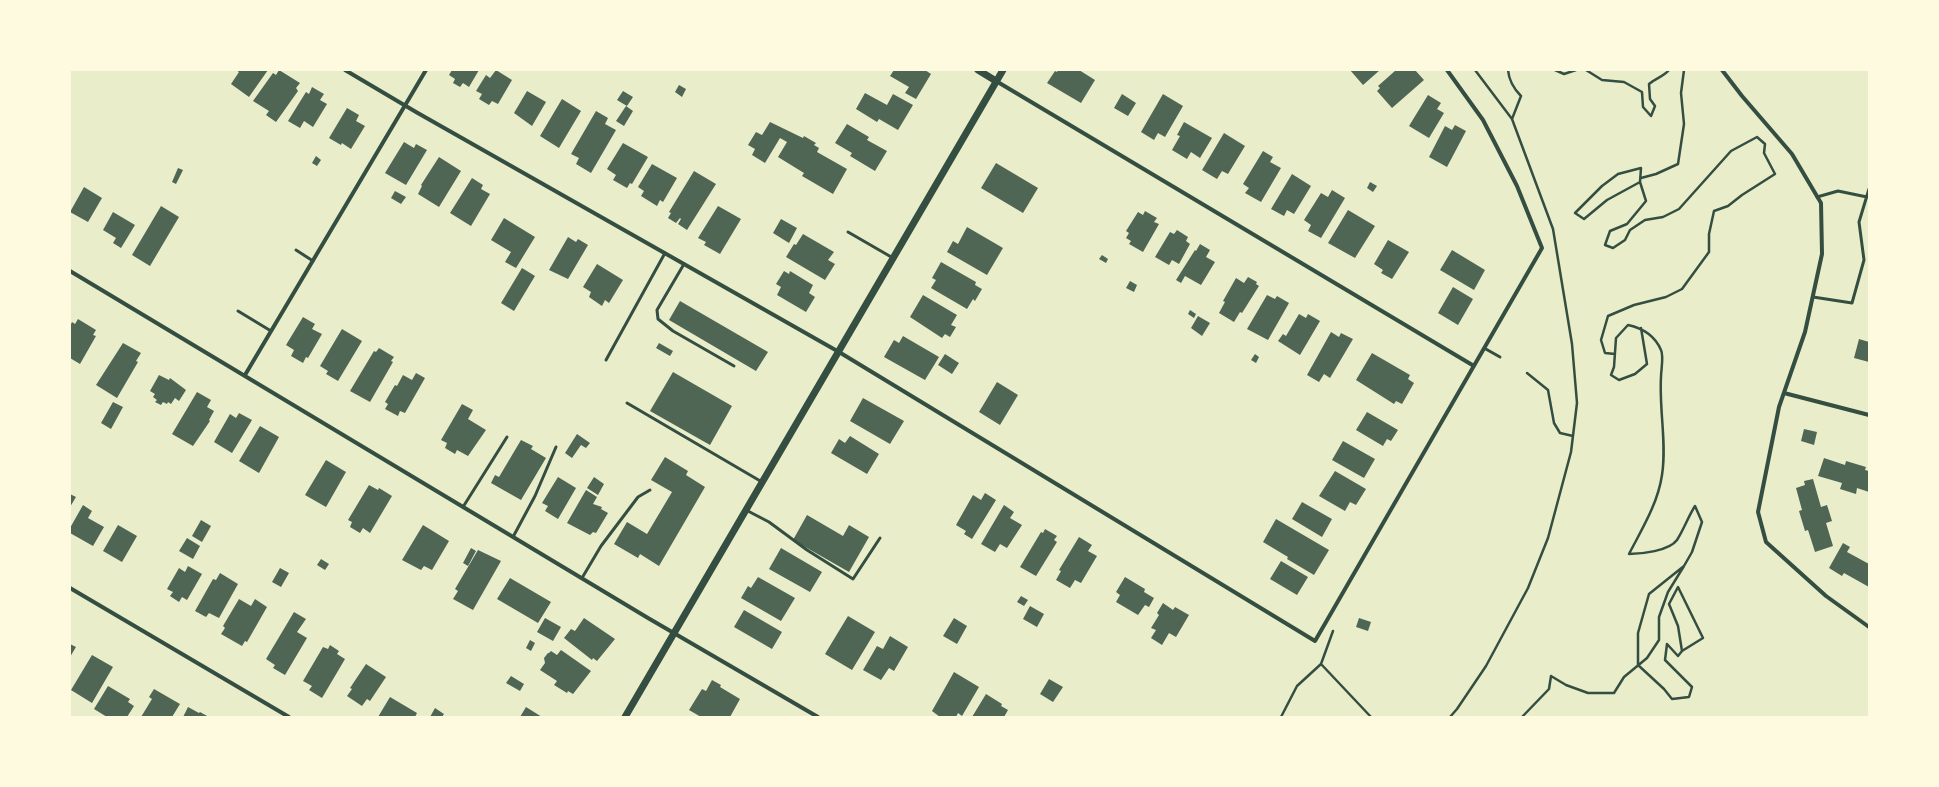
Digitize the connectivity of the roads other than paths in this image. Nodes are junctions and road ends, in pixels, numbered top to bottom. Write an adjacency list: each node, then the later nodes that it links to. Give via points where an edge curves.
1 (345, 70): 8 (street)
2 (426, 70): 8 (street)
3 (978, 70): 7 (street)
4 (1003, 70): 7 (street)
5 (1447, 70): 22 (street, via 1483,120 1517,186 1542,248)
6 (1722, 70): 10 (street, via 1792,154)
7 (996, 81): 15 (street); 27 (street)
8 (405, 106): 14 (street); 16 (street)
9 (1869, 189): 11 (lane)
10 (1817, 197): 11 (lane, via 1838,191); 19 (street, via 1821,203 1822,254)
11 (1867, 197): 19 (lane, via 1859,222 1864,260 1852,303)
12 (848, 232): 15 (lane)
13 (296, 250): 16 (lane)
14 (665, 253): 17 (street); 25 (lane)
15 (893, 258): 23 (street)
16 (313, 261): 21 (street)
17 (684, 264): 23 (street); 26 (lane, via 657,310 658,318 673,331)
18 (70, 271): 28 (street)
19 (1813, 297): 29 (street, via 1805,332)
20 (238, 311): 21 (lane)
21 (271, 331): 28 (street)
22 (1484, 348): 24 (lane); 27 (street)
23 (839, 352): 27 (street, via 1315,641); 34 (street)
24 (1500, 357)
25 (606, 360)
26 (734, 366)
27 (1474, 366)
28 (245, 375): 36 (street)
29 (1784, 393): 31 (street); 42 (street, via 1758,512 1766,542 1826,596)
30 (627, 402): 34 (lane)
31 (1869, 415)
32 (507, 437): 36 (lane)
33 (556, 447): 38 (lane, via 535,496)
34 (762, 482): 37 (street)
35 (650, 490): 40 (lane, via 638,497 601,546)
36 (463, 507): 38 (street)
37 (746, 510): 39 (lane, via 769,522 853,580); 43 (street)
38 (513, 537): 40 (street)
39 (880, 538)
40 (582, 578): 43 (street)
41 (70, 588): 44 (street)
42 (1869, 627)
43 (674, 633): 45 (street); 46 (street)
44 (289, 717)
45 (625, 717)
46 (818, 717)

